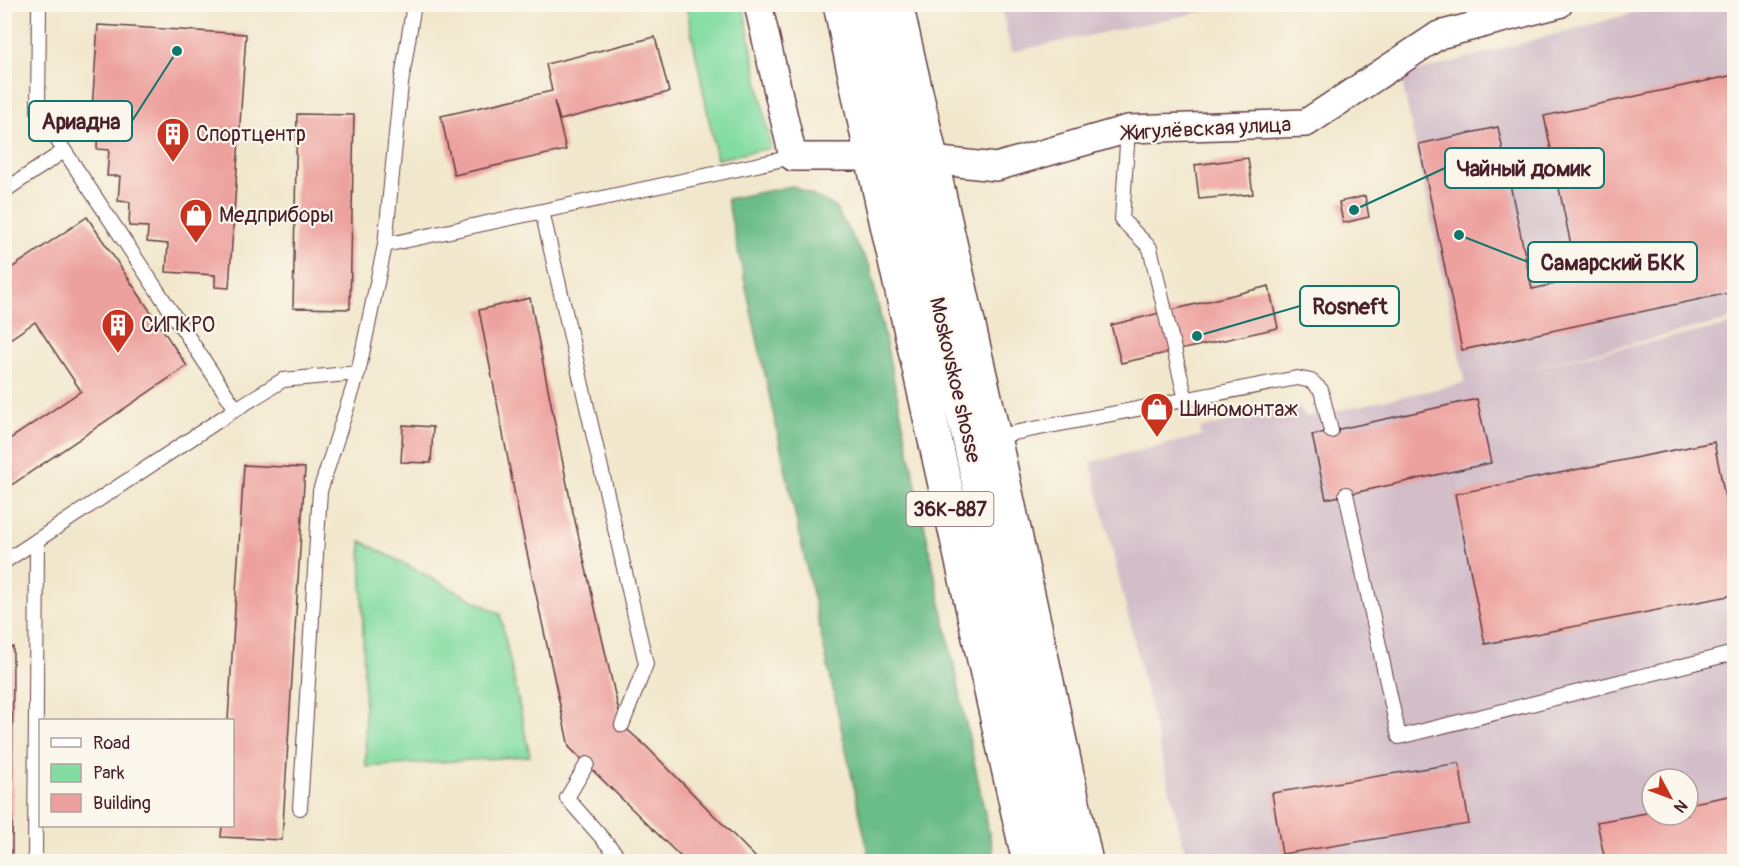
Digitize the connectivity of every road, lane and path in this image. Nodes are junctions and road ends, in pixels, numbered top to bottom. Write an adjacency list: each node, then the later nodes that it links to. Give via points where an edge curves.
1 (414, 4): 14 (lane, via 401,84)
2 (758, 4): 10 (street)
3 (840, 4): 11 (main road, Moskovskoe shosse / 36К-887)
4 (867, 4): 11 (main road, Moskovskoe shosse / 36К-887)
5 (896, 4): 11 (main road, Moskovskoe shosse / 36К-887)
6 (1559, 4): 8 (street, Жигулёвская улица, via 1439,35 1306,123)
7 (39, 8): 9 (lane, via 38,111)
8 (1128, 129): 11 (street, Жигулёвская улица, via 996,167); 16 (lane, via 1122,220 1150,248)
9 (64, 151): 12 (lane); 17 (lane)
10 (793, 157): 11 (street, Жигулёвская улица); 13 (lane)
11 (901, 158): 19 (main road, Moskovskoe shosse / 36К-887); 29 (main road, Moskovskoe shosse / 36К-887)
12 (4, 191)
13 (542, 211): 14 (lane); 24 (lane, via 646,664)
14 (385, 245): 15 (lane)
15 (358, 373): 17 (lane, via 283,380); 26 (lane, via 320,491)
16 (1186, 400): 18 (lane, via 1297,378 1311,381 1321,390); 19 (lane)
17 (236, 409): 21 (lane)
18 (1331, 431)
19 (982, 439): 30 (main road, Moskovskoe shosse / 36К-887); 31 (main road, Moskovskoe shosse / 36К-887)
20 (1346, 494): 23 (lane, via 1399,736)
21 (37, 540): 22 (lane); 27 (lane)
22 (4, 562)
23 (1734, 653)
24 (622, 725)
25 (587, 764): 28 (lane, via 567,798)
26 (300, 808)
27 (34, 861)
28 (623, 861)
29 (1029, 861)
30 (1060, 861)
31 (1086, 861)

